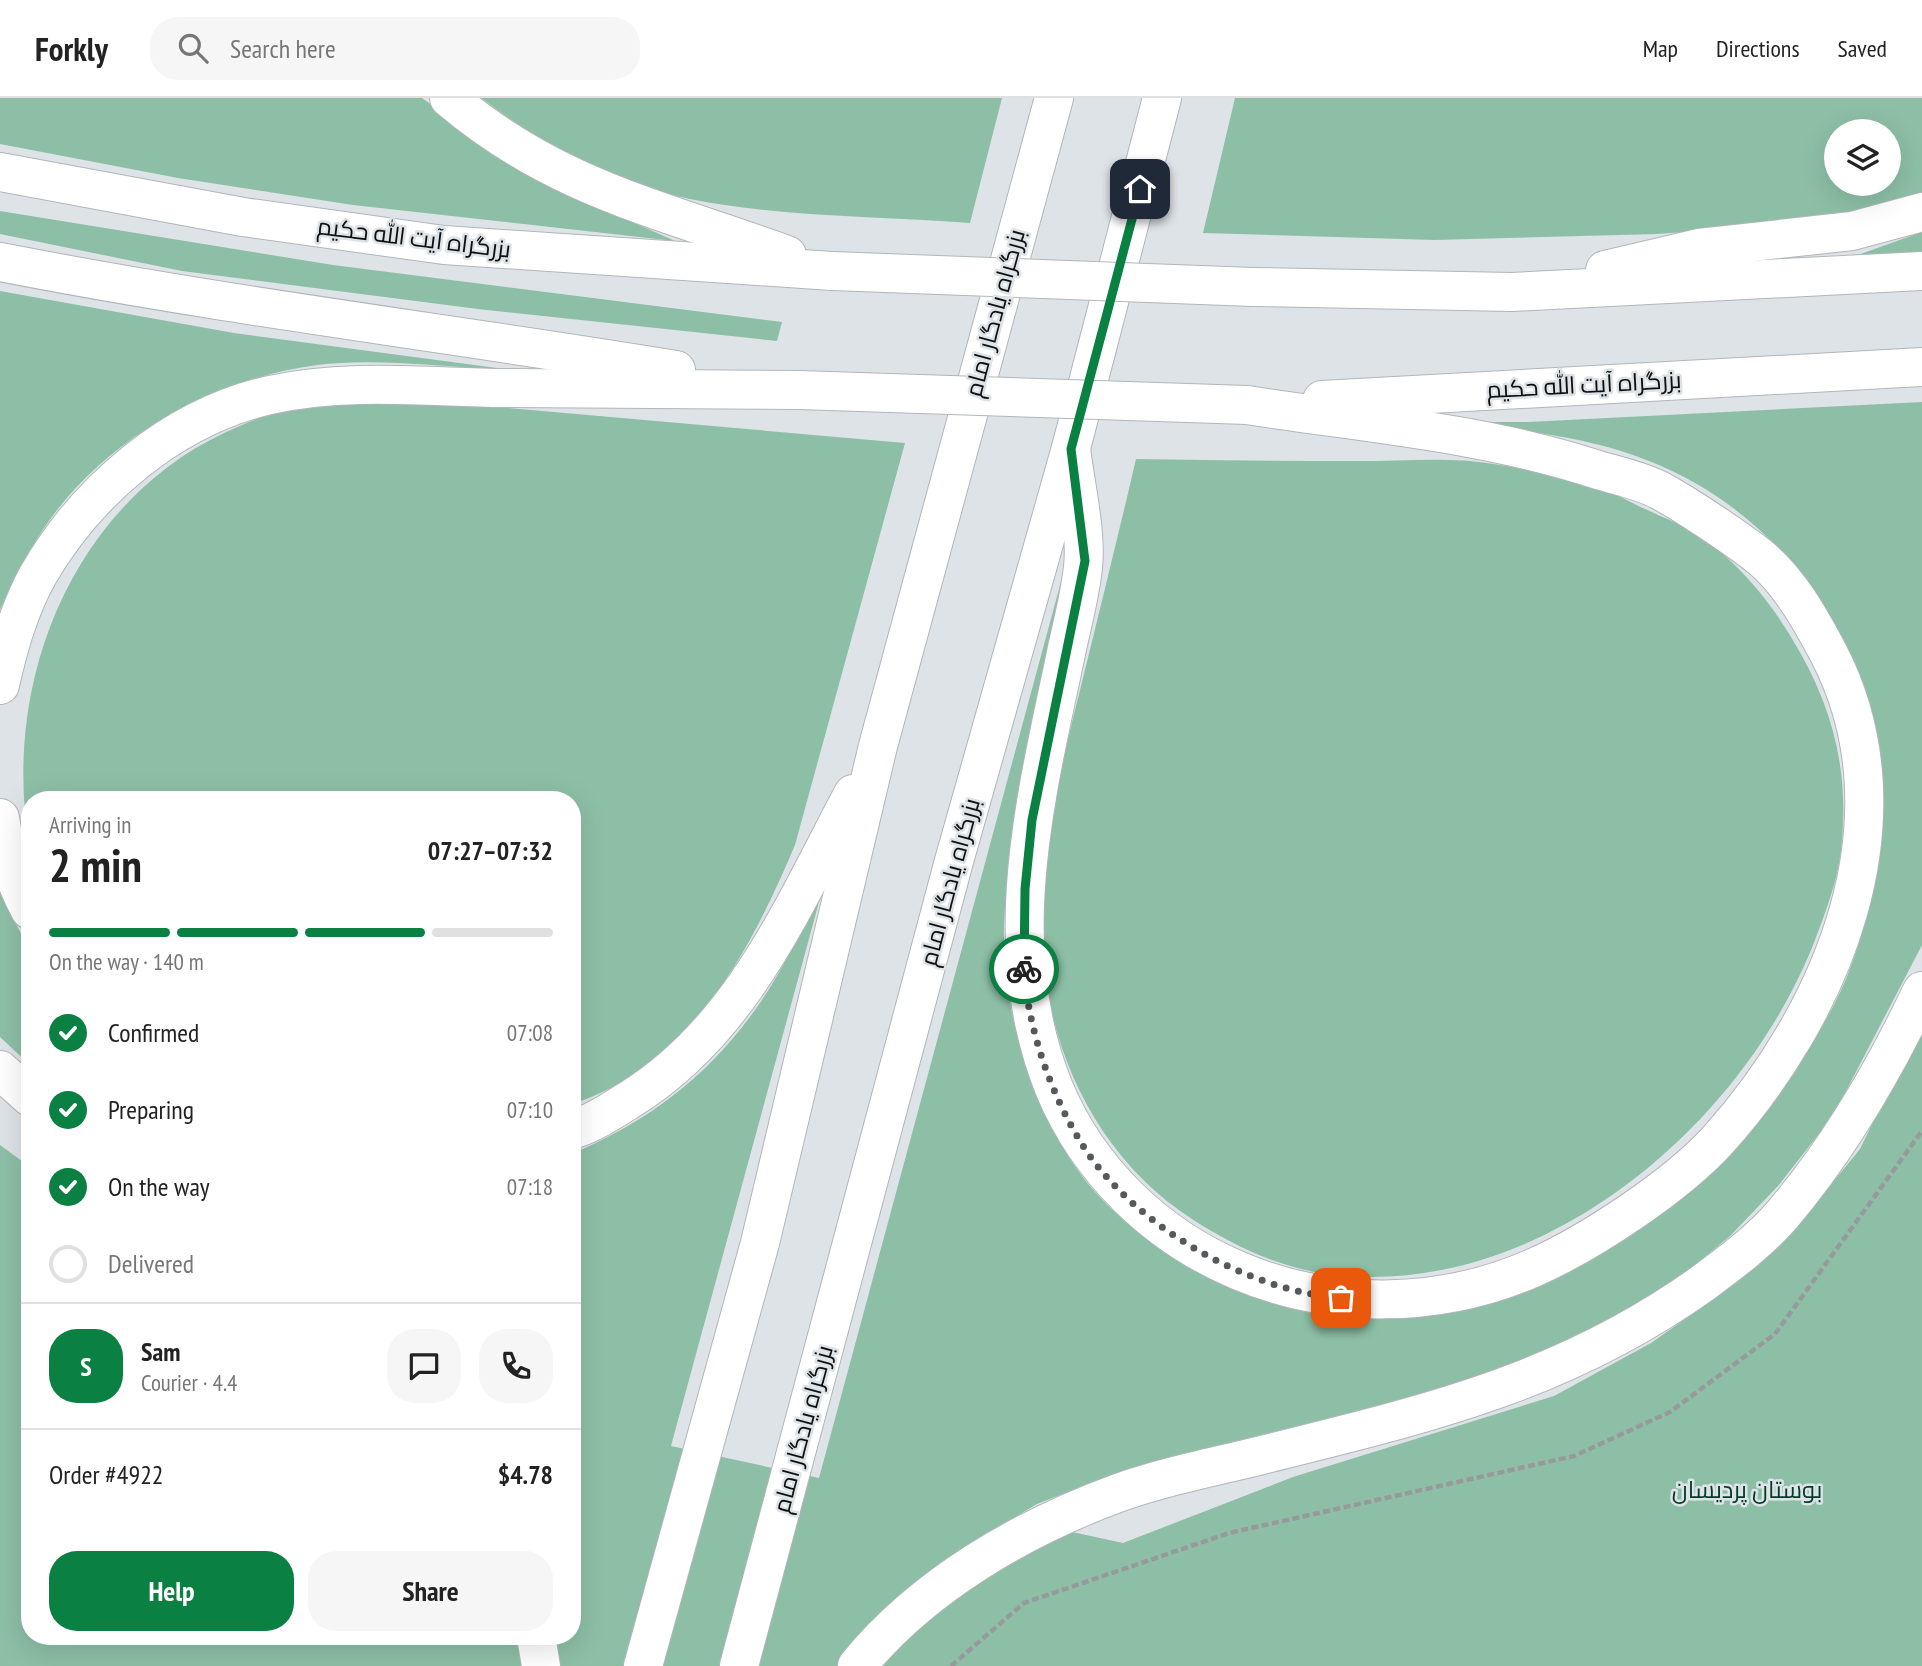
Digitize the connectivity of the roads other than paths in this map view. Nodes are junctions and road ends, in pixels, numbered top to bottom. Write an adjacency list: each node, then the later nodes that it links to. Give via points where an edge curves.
1 (449, 98): 9 (highway, via 563,175)
2 (1162, 98): 5 (highway, بزرگراه یادگار امام)
3 (1172, 98): 5 (highway)
4 (1049, 107): 17 (highway, بزرگراه یادگار امام)
5 (1154, 137): 15 (highway, بزرگراه یادگار امام)
6 (0, 172): 9 (highway, بزرگراه آیت الله حکیم, via 243,216 444,245)
7 (1922, 212): 11 (highway, via 1852,231 1699,248)
8 (0, 262): 13 (highway, via 293,314 498,341)
9 (832, 271): 11 (highway, bridge)
10 (1922, 271): 11 (highway)
11 (1512, 292)
12 (1922, 366): 14 (highway, بزرگراه آیت الله حکیم)
13 (799, 390): 14 (highway, bridge); 16 (highway, via 356,384 270,395 219,412 138,459 90,505 38,576 16,624)
14 (1247, 405): 15 (highway, via 1544,452 1658,489 1763,560 1808,615 1839,674 1857,729 1864,779 1856,886 1819,992 1776,1062 1715,1143 1659,1190 1532,1269 1457,1292 1378,1301 1322,1297 1261,1281 1213,1260 1168,1232 1118,1187 1086,1150 1055,1092 1038,1044 1025,984 1023,938 1032,820 1085,561)
15 (1071, 449): 27 (highway, بزرگراه یادگار امام, via 954,861)
16 (0, 685)
17 (878, 746): 23 (highway, via 739,998 695,1050 661,1080); 26 (highway, بزرگراه یادگار امام, via 760,1243)
18 (0, 818): 19 (highway)
19 (21, 894)
20 (1922, 991): 28 (highway, via 1888,1060 1781,1216 1724,1267 1654,1318 1568,1363 1483,1396 1119,1493 1059,1518 988,1554 945,1585)
21 (0, 1070): 22 (highway)
22 (21, 1089)
23 (581, 1127)
24 (538, 1645): 25 (highway)
25 (541, 1666)
26 (643, 1666)
27 (738, 1666)
28 (857, 1666)

